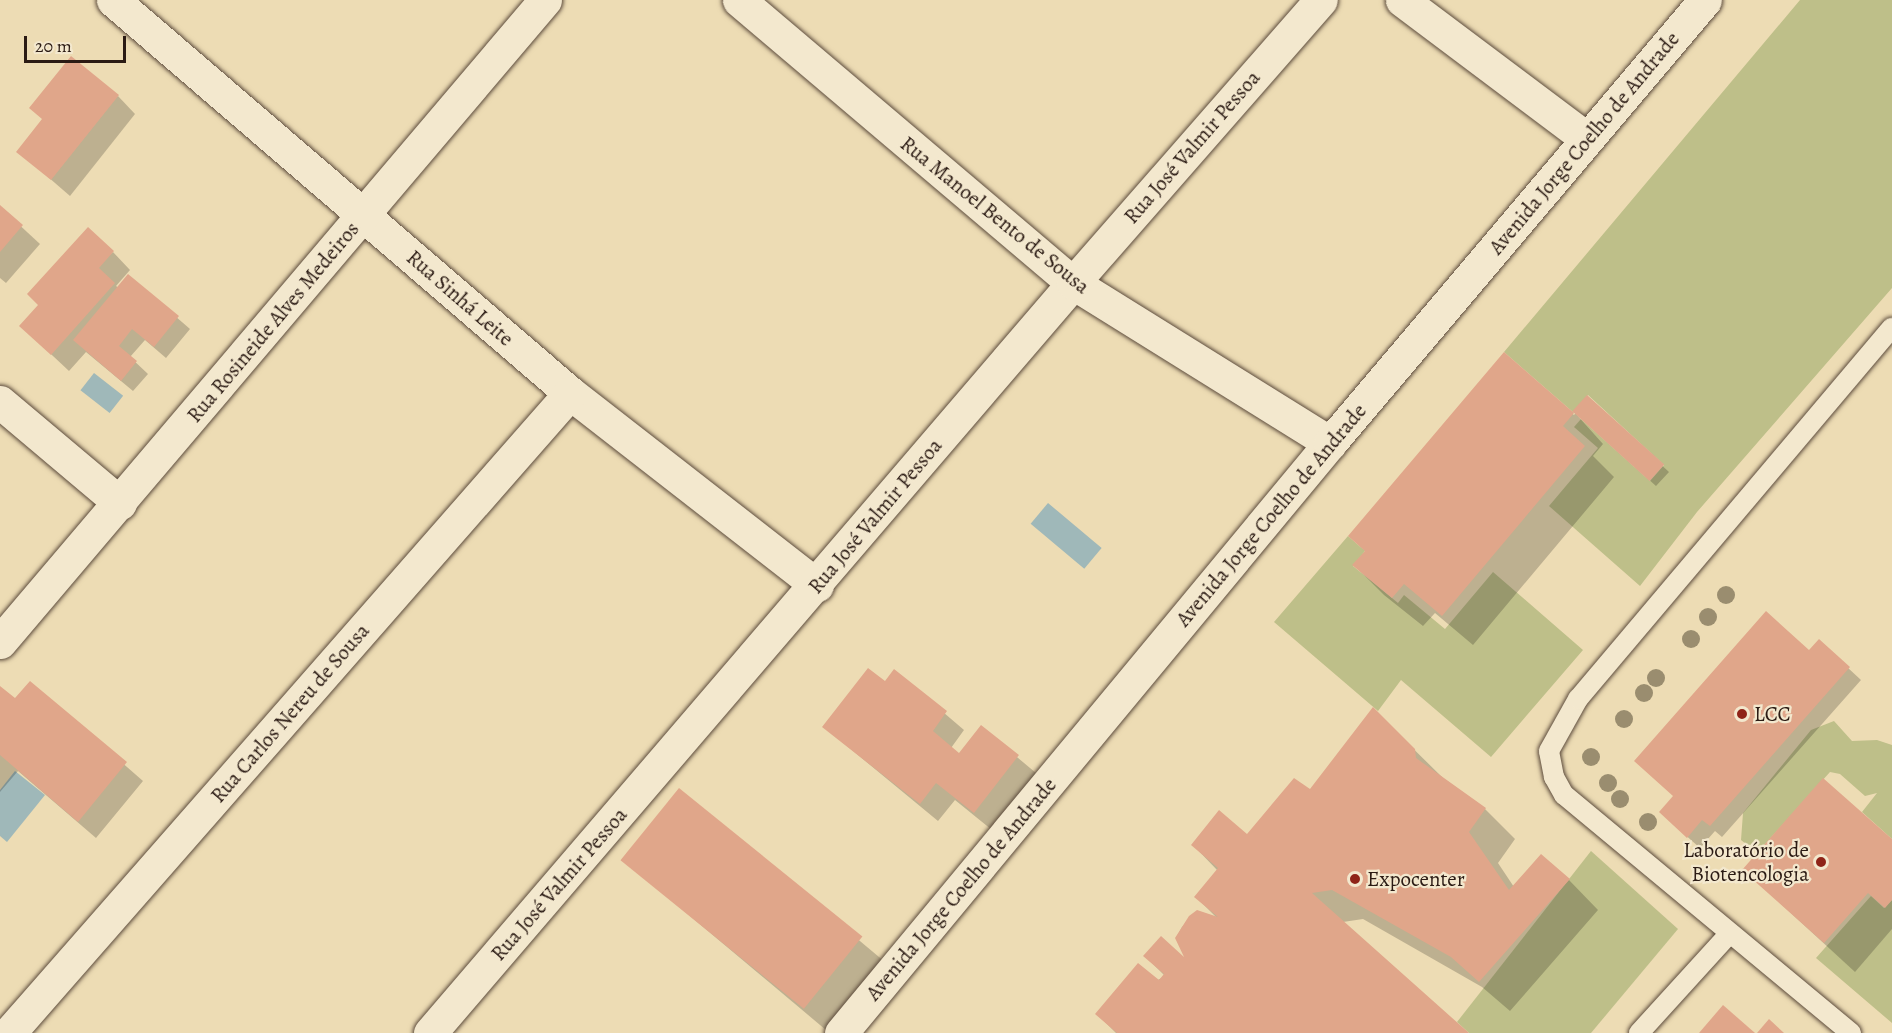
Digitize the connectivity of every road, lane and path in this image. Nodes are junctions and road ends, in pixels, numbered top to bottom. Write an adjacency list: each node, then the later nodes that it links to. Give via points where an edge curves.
1 (113, 0): 8 (street, Rua Sinhá Leite)
2 (545, 0): 8 (street, Rua Rosineide Alves Medeiros)
3 (739, 0): 9 (street, Rua Manoel Bento de Sousa)
4 (1322, 0): 9 (street, Rua José Valmir Pessoa)
5 (1402, 0): 7 (street)
6 (1706, 0): 7 (street, Avenida Jorge Coelho de Andrade)
7 (1586, 138): 13 (street, Avenida Jorge Coelho de Andrade)
8 (363, 215): 11 (street, Rua Sinhá Leite); 14 (street, Rua Rosineide Alves Medeiros)
9 (1073, 283): 13 (street, Rua Manoel Bento de Sousa); 15 (street, Rua José Valmir Pessoa)
10 (1892, 328): 17 (lane, via 1578,699 1549,751 1554,777 1564,795)
11 (570, 393): 15 (street, Rua Sinhá Leite); 18 (street, Rua Carlos Nereu de Sousa)
12 (0, 402): 14 (street)
13 (1330, 443): 20 (street, Avenida Jorge Coelho de Andrade)
14 (120, 502): 16 (street, Rua Rosineide Alves Medeiros)
15 (817, 585): 19 (street, Rua José Valmir Pessoa)
16 (0, 642)
17 (1729, 934): 21 (lane); 22 (lane)
18 (9, 1033)
19 (430, 1033)
20 (841, 1033)
21 (1639, 1033)
22 (1851, 1033)

